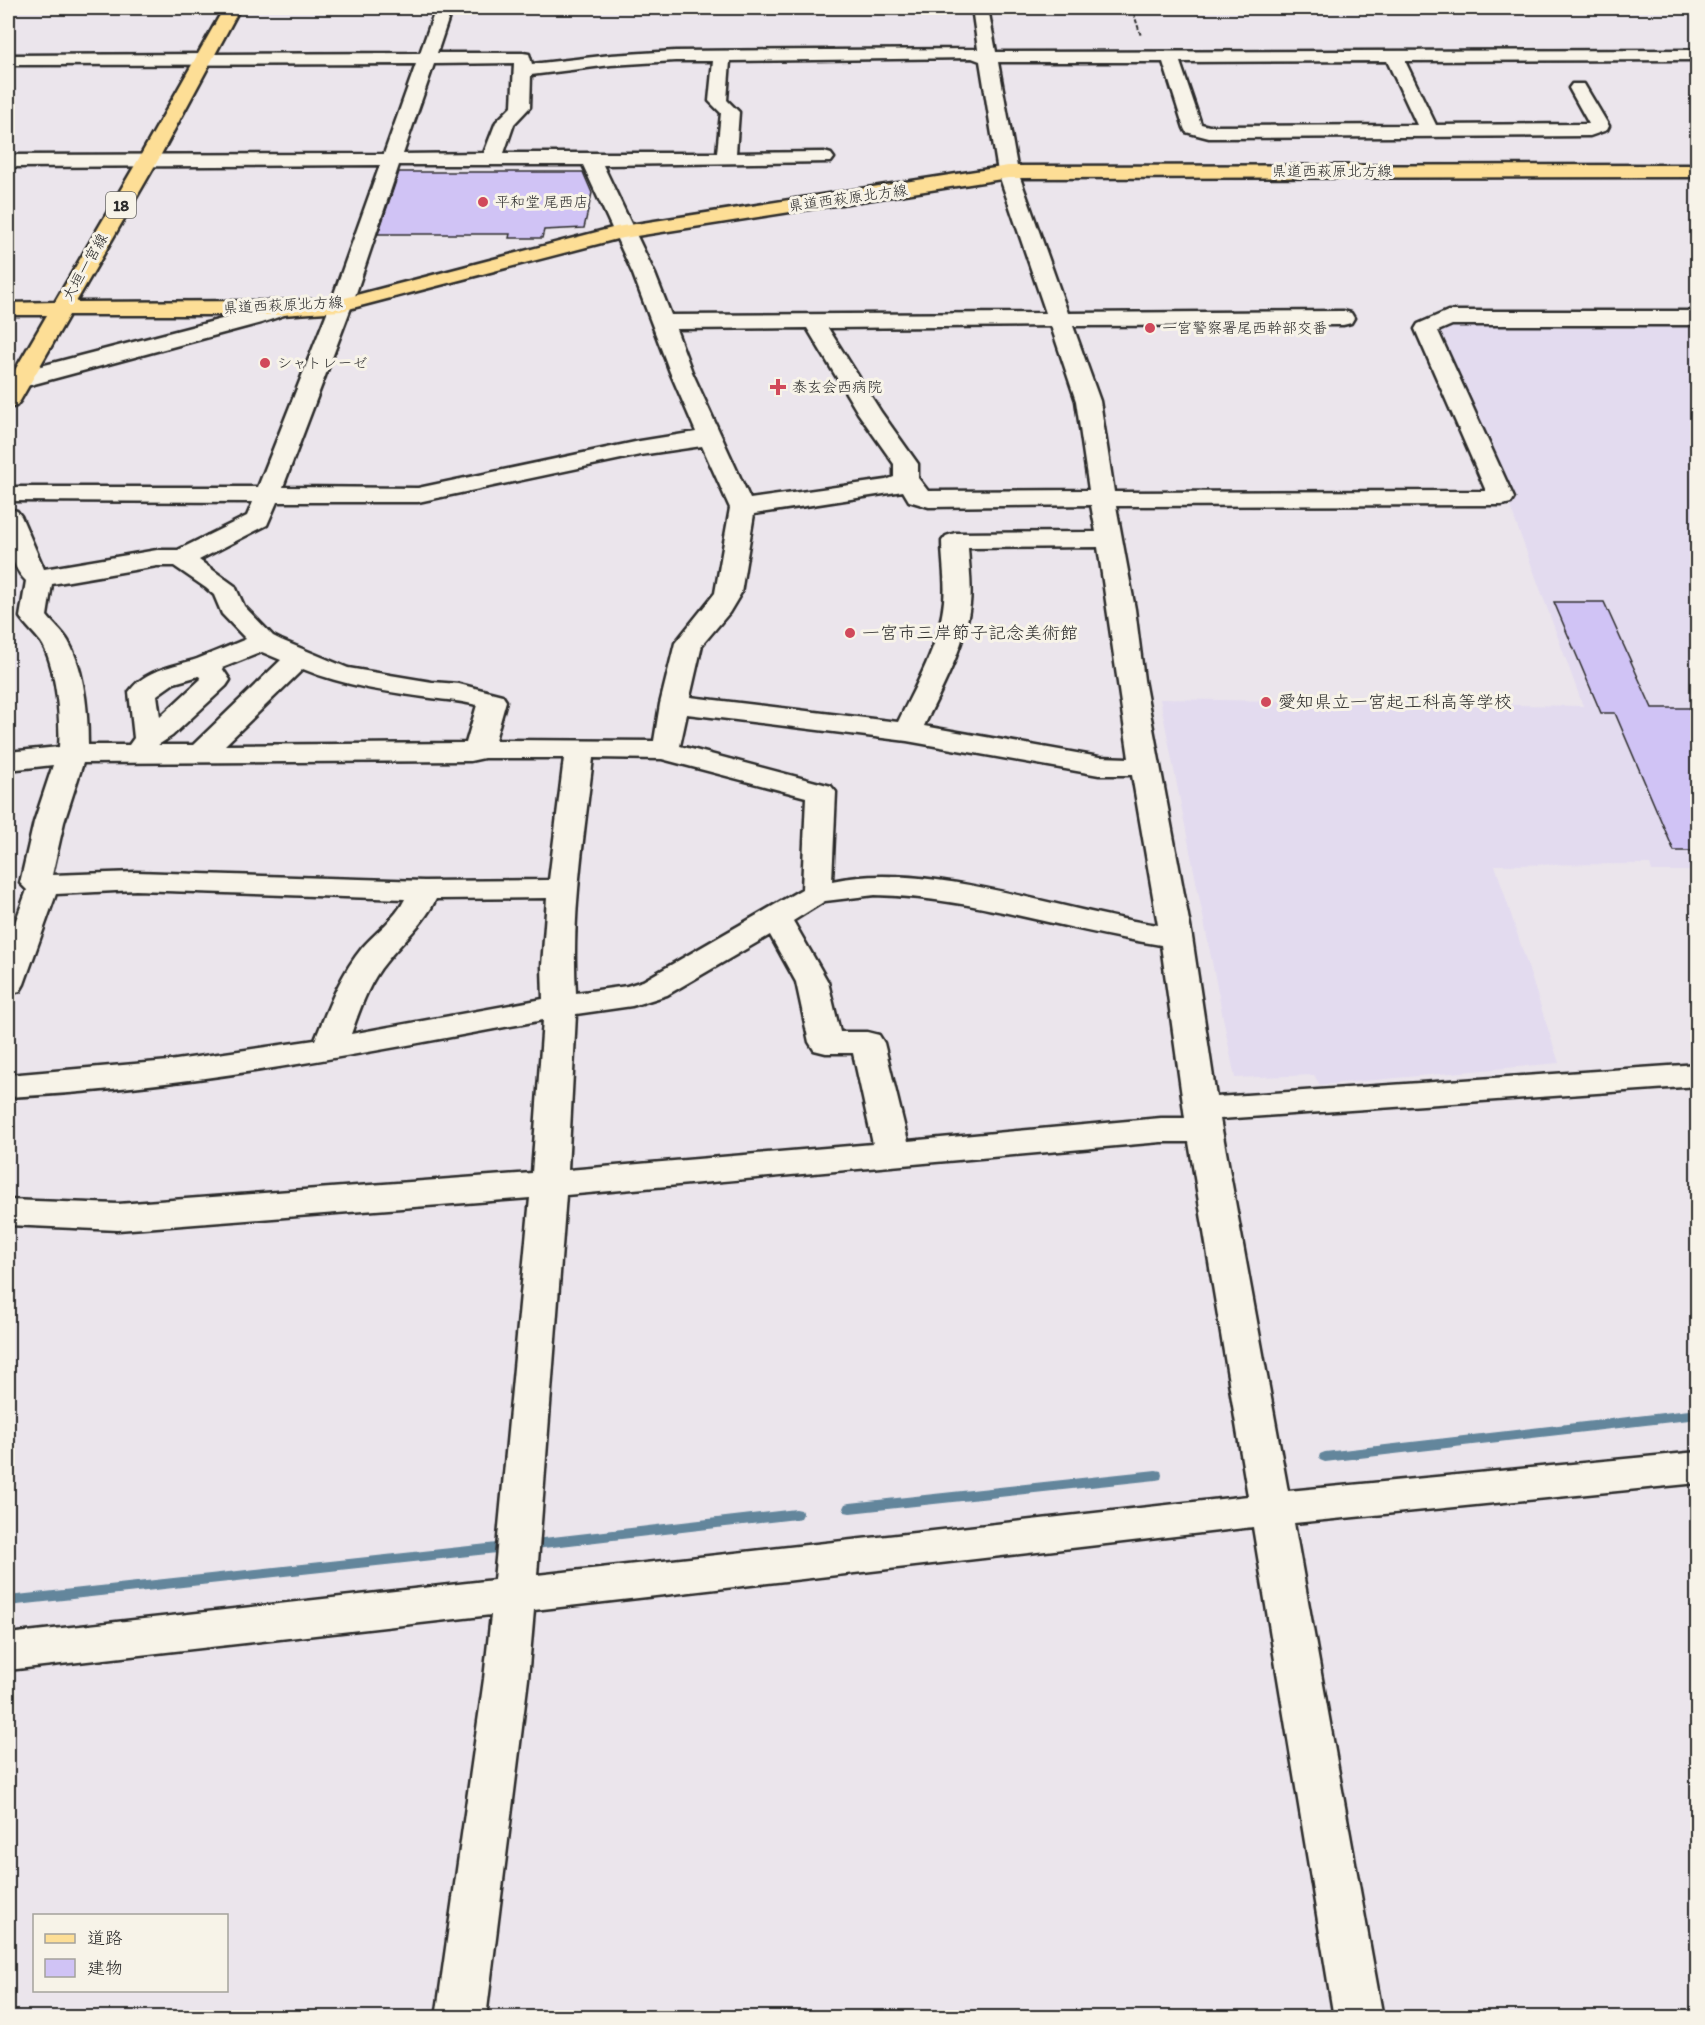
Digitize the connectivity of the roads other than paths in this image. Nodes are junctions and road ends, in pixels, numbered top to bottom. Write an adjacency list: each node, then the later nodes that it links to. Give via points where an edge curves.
1 (212, 8): 13 (main road)
2 (232, 8): 11 (main road, 大垣一宮線 / 18)
3 (444, 8): 12 (street)
4 (980, 8): 7 (street)
5 (1698, 55): 9 (street)
6 (722, 56): 7 (street, via 972,53); 14 (street, via 647,57); 19 (street, via 718,101 730,112)
7 (987, 57): 8 (street); 28 (street)
8 (1170, 57): 9 (street); 18 (street, via 1193,128 1209,132)
9 (1394, 57): 18 (street)
10 (8, 60): 13 (street)
11 (202, 60): 12 (street); 13 (street); 25 (main road, 大垣一宮線 / 18)
12 (424, 60): 14 (street, via 523,58); 24 (street)
13 (180, 61): 15 (main road)
14 (521, 71): 21 (street, via 521,107 505,122)
15 (170, 81)
16 (1578, 88): 18 (street, via 1600,126 1590,130)
17 (148, 121): 25 (main road, 大垣一宮線 / 18)
18 (1430, 131)
19 (726, 158): 20 (street); 23 (street)
20 (824, 158)
21 (492, 159): 23 (street); 24 (street)
22 (8, 161): 25 (street)
23 (592, 163): 24 (street); 29 (street)
24 (390, 164): 25 (street); 30 (street)
25 (133, 166): 27 (street); 33 (main road, 大垣一宮線 / 18)
26 (1698, 171): 28 (main road, 県道西萩原北方線)
27 (8, 172)
28 (1008, 172): 29 (main road, 県道西萩原北方線); 36 (street)
29 (625, 232): 30 (main road, 県道西萩原北方線); 37 (street)
30 (340, 304): 31 (main road, 県道西萩原北方線); 44 (street)
31 (282, 308): 33 (main road, 県道西萩原北方線); 39 (street)
32 (8, 309): 33 (main road, 県道西萩原北方線)
33 (51, 309): 39 (main road, 大垣一宮線 / 18)
34 (1343, 318): 36 (street)
35 (1698, 318): 45 (street, via 1448,318 1426,329 1502,498)
36 (1061, 320): 38 (street); 45 (street, via 1089,401)
37 (664, 322): 38 (street); 41 (street, via 681,372)
38 (814, 322): 42 (street, via 906,464)
39 (12, 376): 40 (main road, 大垣一宮線 / 18)
40 (8, 401)
41 (711, 437): 44 (street, via 629,450 418,495); 46 (street)
42 (906, 481): 45 (street, via 918,496 929,500); 46 (street, via 891,487)
43 (8, 494): 44 (street)
44 (268, 494): 49 (street, via 258,520)
45 (1102, 498): 48 (street)
46 (742, 508): 54 (street, via 728,593 689,643)
47 (8, 516): 50 (street, via 34,575)
48 (1109, 539): 55 (street, via 955,541 954,623); 63 (street)
49 (183, 558): 50 (street, via 157,558); 51 (street, via 226,592 231,608)
50 (40, 578): 60 (street, via 33,617 55,642 65,672 74,714)
51 (263, 642): 52 (street); 53 (street)
52 (299, 658): 57 (street, via 342,675 459,692 492,701); 61 (street)
53 (206, 665): 56 (street, via 216,680); 56 (street, via 164,677 143,692)
54 (674, 704): 55 (street); 59 (street, via 668,742)
55 (907, 732): 63 (street, via 1099,766)
56 (143, 746): 60 (street); 61 (street)
57 (480, 750): 58 (street); 61 (street)
58 (579, 750): 59 (street); 65 (street)
59 (663, 750): 67 (street, via 821,792 816,887)
60 (72, 754): 62 (street); 64 (street)
61 (202, 754)
62 (8, 761)
63 (1146, 767): 69 (street)
64 (29, 884): 66 (street, via 136,881); 70 (street)
65 (563, 889): 66 (street); 71 (street, via 558,966)
66 (424, 890): 72 (street, via 404,925 374,955 354,984)
67 (821, 893): 68 (street); 69 (street, via 869,885 911,885)
68 (772, 919): 71 (street, via 656,988 632,996); 76 (street, via 780,925 812,982 826,1042 867,1043)
69 (1176, 937): 75 (street)
70 (8, 984)
71 (560, 1007): 72 (street); 77 (street)
72 (331, 1048): 74 (street, via 169,1072)
73 (1698, 1075): 75 (street)
74 (8, 1086)
75 (1204, 1119): 76 (street, via 1161,1130); 80 (street)
76 (893, 1153): 77 (street)
77 (549, 1184): 78 (street, via 118,1217); 81 (street)
78 (8, 1213)
79 (1698, 1467): 80 (street)
80 (1272, 1509): 81 (street); 84 (street)
81 (514, 1595): 82 (street); 83 (street)
82 (8, 1652)
83 (461, 2018)
84 (1359, 2018)

